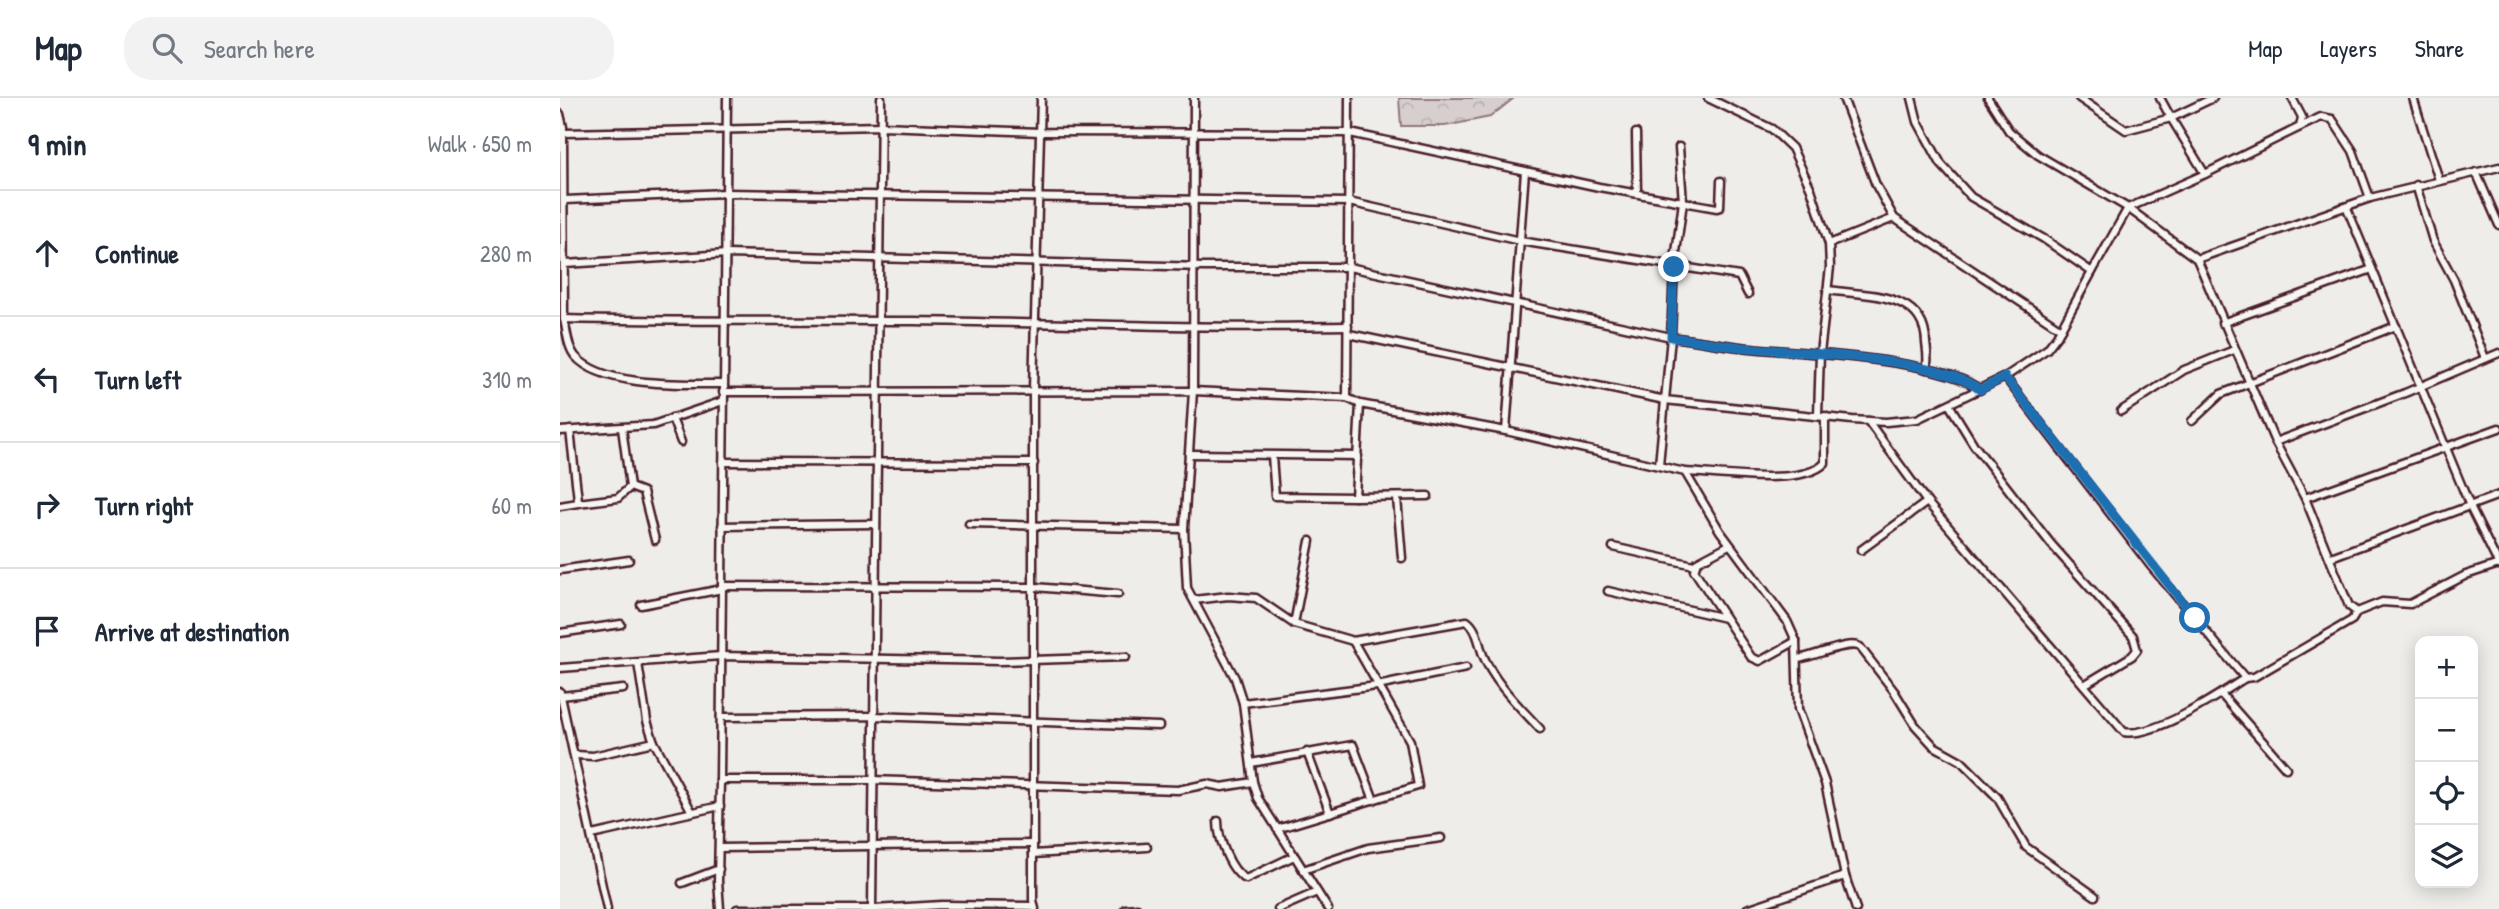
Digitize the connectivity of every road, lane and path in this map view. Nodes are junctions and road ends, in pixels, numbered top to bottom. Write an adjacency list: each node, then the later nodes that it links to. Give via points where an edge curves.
1 (727, 98): 19 (street)
2 (881, 98): 17 (street)
3 (1041, 98): 20 (street)
4 (1194, 98): 21 (street)
5 (1349, 98): 23 (street)
6 (1708, 98): 48 (street, via 1772,128 1792,148)
7 (1843, 98): 45 (street, via 1876,185)
8 (1912, 98): 58 (street, via 1918,122 1941,164 1971,197)
9 (1988, 98): 43 (street, via 2009,131 2038,155)
10 (2079, 98): 16 (street, via 2126,130)
11 (2160, 98): 16 (street)
12 (2213, 98): 16 (street)
13 (2292, 98): 18 (street, via 2302,117)
14 (2413, 98): 31 (street)
15 (560, 114): 22 (street)
16 (2171, 118): 30 (street)
17 (882, 126): 19 (street); 20 (street); 36 (street)
18 (2300, 127): 30 (street); 38 (street, via 2321,117 2332,119 2353,150)
19 (728, 128): 22 (street); 35 (street)
20 (1040, 132): 21 (street); 39 (street)
21 (1194, 132): 23 (street); 40 (street)
22 (564, 133): 26 (street)
23 (1350, 133): 28 (street); 41 (street)
24 (1636, 134): 34 (street)
25 (1679, 147): 42 (street)
26 (562, 151): 37 (street)
27 (2499, 167): 29 (street)
28 (1525, 171): 34 (street); 47 (street)
29 (2476, 172): 31 (street); 46 (street)
30 (2205, 174): 43 (street)
31 (2438, 180): 33 (street)
32 (1721, 181): 42 (street, via 1720,207)
33 (2416, 185): 38 (street); 75 (street, via 2433,241)
34 (1637, 192): 42 (street)
35 (726, 193): 36 (street); 37 (street); 49 (street)
36 (881, 195): 39 (street); 50 (street)
37 (563, 197): 51 (street)
38 (2370, 198): 44 (street)
39 (1038, 199): 40 (street); 53 (street)
40 (1193, 199): 41 (street); 54 (street)
41 (1349, 202): 47 (street); 55 (street)
42 (1683, 202): 56 (street)
43 (2127, 208): 52 (street); 58 (street)
44 (2347, 208): 52 (street); 57 (street)
45 (1894, 218): 48 (street); 69 (street)
46 (2499, 225)
47 (1520, 241): 56 (street); 61 (street)
48 (1829, 244): 59 (street)
49 (727, 254): 50 (street); 51 (street); 64 (street)
50 (881, 257): 53 (street); 63 (street)
51 (563, 259): 62 (street)
52 (2197, 259): 66 (street)
53 (1036, 261): 54 (street); 65 (street)
54 (1194, 267): 55 (street); 68 (street)
55 (1349, 267): 61 (street); 70 (street)
56 (1674, 267): 60 (street, via 1740,276); 71 (street)
57 (2372, 269): 66 (street); 67 (street)
58 (2092, 272): 69 (street)
59 (1828, 290): 73 (street); 77 (street, via 1897,301 1918,312 1925,324)
60 (1748, 294)
61 (1517, 302): 71 (street); 76 (street)
62 (564, 319): 64 (street); 81 (street, via 570,348 594,368 644,383)
63 (880, 321): 64 (street); 65 (street); 85 (street)
64 (725, 323): 81 (street)
65 (1036, 323): 68 (street); 82 (street)
66 (2222, 323): 72 (street)
67 (2396, 326): 79 (street); 80 (street)
68 (1191, 328): 70 (street); 84 (street)
69 (2061, 329): 78 (street, via 2047,349)
70 (1349, 330): 76 (street); 86 (street)
71 (1671, 337): 73 (street); 87 (street)
72 (2234, 350): 79 (street); 91 (street, via 2185,370)
73 (1820, 353): 77 (street); 92 (street)
74 (2499, 353): 75 (street)
75 (2485, 358): 80 (street)
76 (1512, 369): 87 (street); 100 (street)
77 (1926, 369): 83 (street, via 1970,382)
78 (2005, 377): 83 (street); 160 (street, via 2150,565)
79 (2248, 382): 95 (street, via 2215,397); 102 (street)
80 (2420, 385): 102 (street); 103 (street)
81 (723, 388): 85 (street); 88 (street)
82 (1033, 390): 84 (street); 85 (street); 109 (street)
83 (1980, 390): 90 (street)
84 (1193, 391): 86 (street); 104 (street)
85 (878, 392): 108 (street)
86 (1347, 398): 89 (street)
87 (1665, 400): 92 (street); 110 (street)
88 (723, 401): 93 (street); 107 (street)
89 (1360, 404): 100 (street); 106 (street)
90 (1950, 406): 94 (street, via 1916,419); 161 (street, via 1974,445 2051,544 2137,644 2132,656)
91 (2121, 411)
92 (1822, 416): 94 (street); 111 (street, via 1825,463 1816,471 1784,476)
93 (672, 418): 96 (street); 101 (street)
94 (1868, 421): 118 (street)
95 (2192, 421)
96 (622, 428): 98 (street); 112 (street)
97 (2499, 428): 103 (street)
98 (570, 430): 99 (street); 119 (street)
99 (560, 431)
100 (1506, 431): 110 (street)
101 (681, 442)
102 (2275, 442): 117 (street)
103 (2446, 447): 117 (street); 121 (street)
104 (1189, 454): 105 (street); 126 (street)
105 (1272, 456): 106 (street); 115 (street, via 1275,496)
106 (1358, 456): 115 (street)
107 (723, 461): 108 (street); 124 (street)
108 (877, 461): 109 (street); 122 (street)
109 (1034, 463): 125 (street)
110 (1659, 465): 111 (street)
111 (1685, 472): 129 (street)
112 (630, 487): 119 (street, via 618,498); 127 (street, via 643,492)
113 (2499, 495): 121 (street)
114 (1428, 496): 116 (street)
115 (1354, 497): 116 (street)
116 (1397, 498): 133 (street)
117 (2305, 498): 132 (street)
118 (1927, 502): 131 (street); 161 (street)
119 (578, 503): 120 (street)
120 (560, 506)
121 (2471, 507): 132 (street); 135 (street)
122 (876, 524): 124 (street); 140 (street)
123 (969, 524): 125 (street)
124 (722, 526): 138 (street)
125 (1033, 527): 126 (street); 139 (street)
126 (1184, 529): 143 (street, via 1186,587)
127 (654, 540)
128 (1310, 541): 148 (street)
129 (1729, 545): 136 (street); 151 (street, via 1787,621)
130 (1613, 547): 136 (street)
131 (1861, 550)
132 (2331, 557): 145 (street, via 2349,606)
133 (1402, 558)
134 (629, 560): 137 (street)
135 (2499, 564): 145 (street, via 2410,604 2382,602)
136 (1694, 565): 146 (street)
137 (560, 570)
138 (722, 587): 140 (street); 144 (street); 152 (street)
139 (1035, 587): 140 (street); 142 (street); 156 (street)
140 (875, 588): 154 (street)
141 (1608, 591): 146 (street)
142 (1118, 594)
143 (1194, 600): 148 (street, via 1256,598); 166 (street, via 1235,678)
144 (641, 605)
145 (2357, 612): 160 (street, via 2352,620)
146 (1725, 618): 151 (street, via 1755,661)
147 (621, 624): 149 (street)
148 (1294, 624): 150 (street)
149 (560, 633)
150 (1353, 640): 162 (street); 171 (street, via 1467,621 1503,687)
151 (1796, 641): 155 (street)
152 (721, 656): 154 (street); 157 (street); 168 (street)
153 (1126, 657): 156 (street)
154 (874, 659): 156 (street); 167 (street)
155 (1797, 659): 197 (street, via 1798,709 1825,783); 200 (street, via 1846,644 1860,647 1927,739 1961,761 1997,797 2026,847)
156 (1034, 661): 169 (street)
157 (638, 663): 158 (street); 172 (street)
158 (560, 668)
159 (1466, 668): 162 (street)
160 (2245, 678): 165 (street)
161 (2084, 685): 165 (street, via 2124,732 2137,735)
162 (1377, 686): 166 (street); 181 (street, via 1410,741 1418,786)
163 (623, 689): 164 (street)
164 (560, 694): 174 (street)
165 (2221, 694): 176 (street)
166 (1243, 704): 175 (street)
167 (873, 716): 168 (street); 169 (street); 178 (street)
168 (721, 717): 177 (street)
169 (1034, 722): 170 (street); 180 (street)
170 (1159, 726)
171 (1540, 729)
172 (654, 742): 174 (street, via 593,756); 183 (street)
173 (1307, 752): 175 (street); 181 (street, via 1353,744); 184 (street)
174 (576, 755): 187 (street)
175 (1251, 763): 179 (street)
176 (2286, 768)
177 (720, 780): 178 (street); 182 (street)
178 (873, 780): 180 (street); 189 (street)
179 (1253, 782): 180 (street, via 1178,790); 186 (street)
180 (1033, 788): 190 (street)
181 (1374, 800): 184 (street)
182 (720, 806): 183 (street); 192 (street)
183 (691, 812): 187 (street)
184 (1330, 813): 186 (street)
185 (1218, 821): 194 (street, via 1223,846 1240,877 1246,879)
186 (1277, 829): 194 (street)
187 (592, 835): 203 (street)
188 (1441, 838): 196 (street, via 1368,848)
189 (873, 844): 190 (street); 192 (street); 206 (street)
190 (1033, 845): 193 (street)
191 (1147, 847): 193 (street)
192 (720, 848): 195 (street)
193 (1033, 854): 201 (street)
194 (1294, 856): 196 (street)
195 (719, 869): 198 (street); 204 (street)
196 (1303, 870): 199 (street)
197 (1845, 876): 210 (street); 211 (street)
198 (682, 883)
199 (1317, 892): 208 (street); 209 (street)
200 (2095, 896)
201 (1034, 907): 206 (street)
202 (1137, 908): 207 (street)
203 (607, 909)
204 (720, 909)
205 (737, 909): 206 (street)
206 (872, 909)
207 (1125, 909)
208 (1278, 909)
209 (1328, 909)
210 (1747, 909)
211 (1856, 909)

